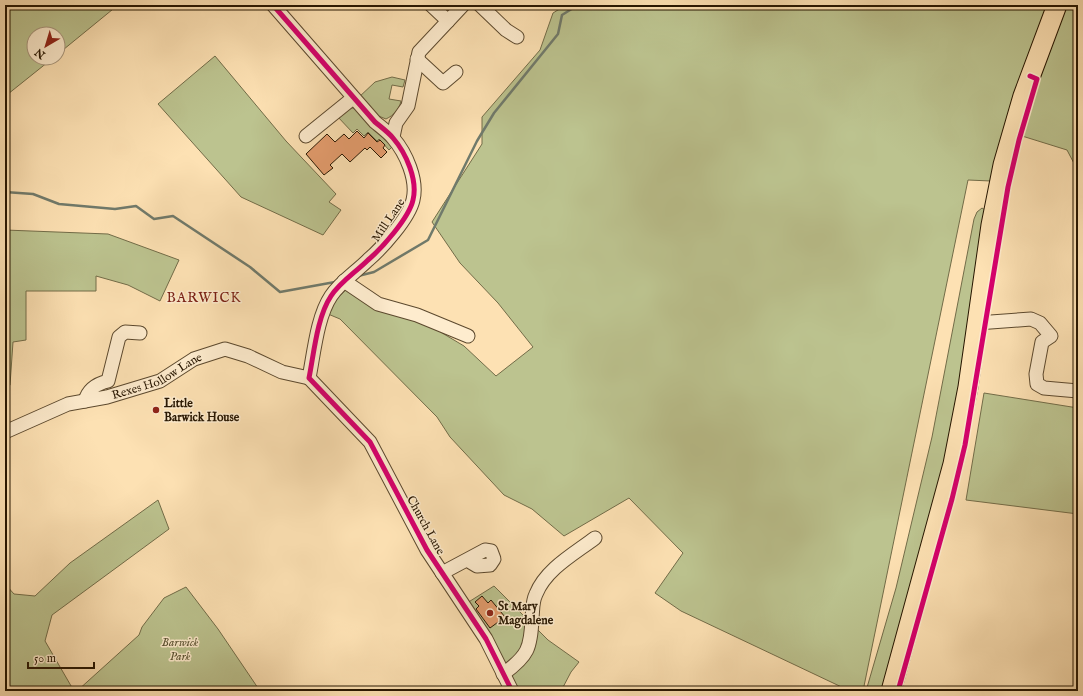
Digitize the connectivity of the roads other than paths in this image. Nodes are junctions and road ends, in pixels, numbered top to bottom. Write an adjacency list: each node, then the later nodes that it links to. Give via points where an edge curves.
1 (273, 5): 10 (street, Mill Lane)
2 (431, 5): 6 (street)
3 (463, 5): 6 (street)
4 (480, 5): 7 (street)
5 (1057, 5): 14 (highway, via 1023,96 1005,159)
6 (448, 21): 8 (street, via 419,52)
7 (516, 37)
8 (417, 60): 9 (street, via 443,83); 12 (street, via 408,106 396,123)
9 (456, 72)
10 (353, 98): 11 (street); 12 (street, Mill Lane)
11 (306, 136)
12 (393, 138): 13 (street, Mill Lane, via 410,170 414,188 413,201 394,233)
13 (344, 281): 16 (street, via 378,304 417,314); 17 (street, Mill Lane, via 330,296 322,316)
14 (977, 323): 18 (street, via 1031,319 1040,323 1051,336 1042,342 1036,374 1037,384 1044,388); 26 (highway, via 953,464)
15 (140, 333): 19 (street, via 125,332 119,337 108,381 90,390)
16 (468, 336)
17 (309, 378): 19 (street, Rexes Hollow Lane, via 282,372 248,356 225,349 194,359 160,381 121,394); 23 (street, Church Lane, via 370,442 427,550)
18 (1078, 391)
19 (85, 401): 20 (street, Rexes Hollow Lane, via 68,404)
20 (5, 432)
21 (595, 538): 24 (street, via 542,582 533,603 532,641 516,665)
22 (467, 560): 23 (street)
23 (442, 573): 24 (street, Church Lane, via 486,639)
24 (503, 674): 25 (street, Church Lane)
25 (512, 691)
26 (890, 691)

